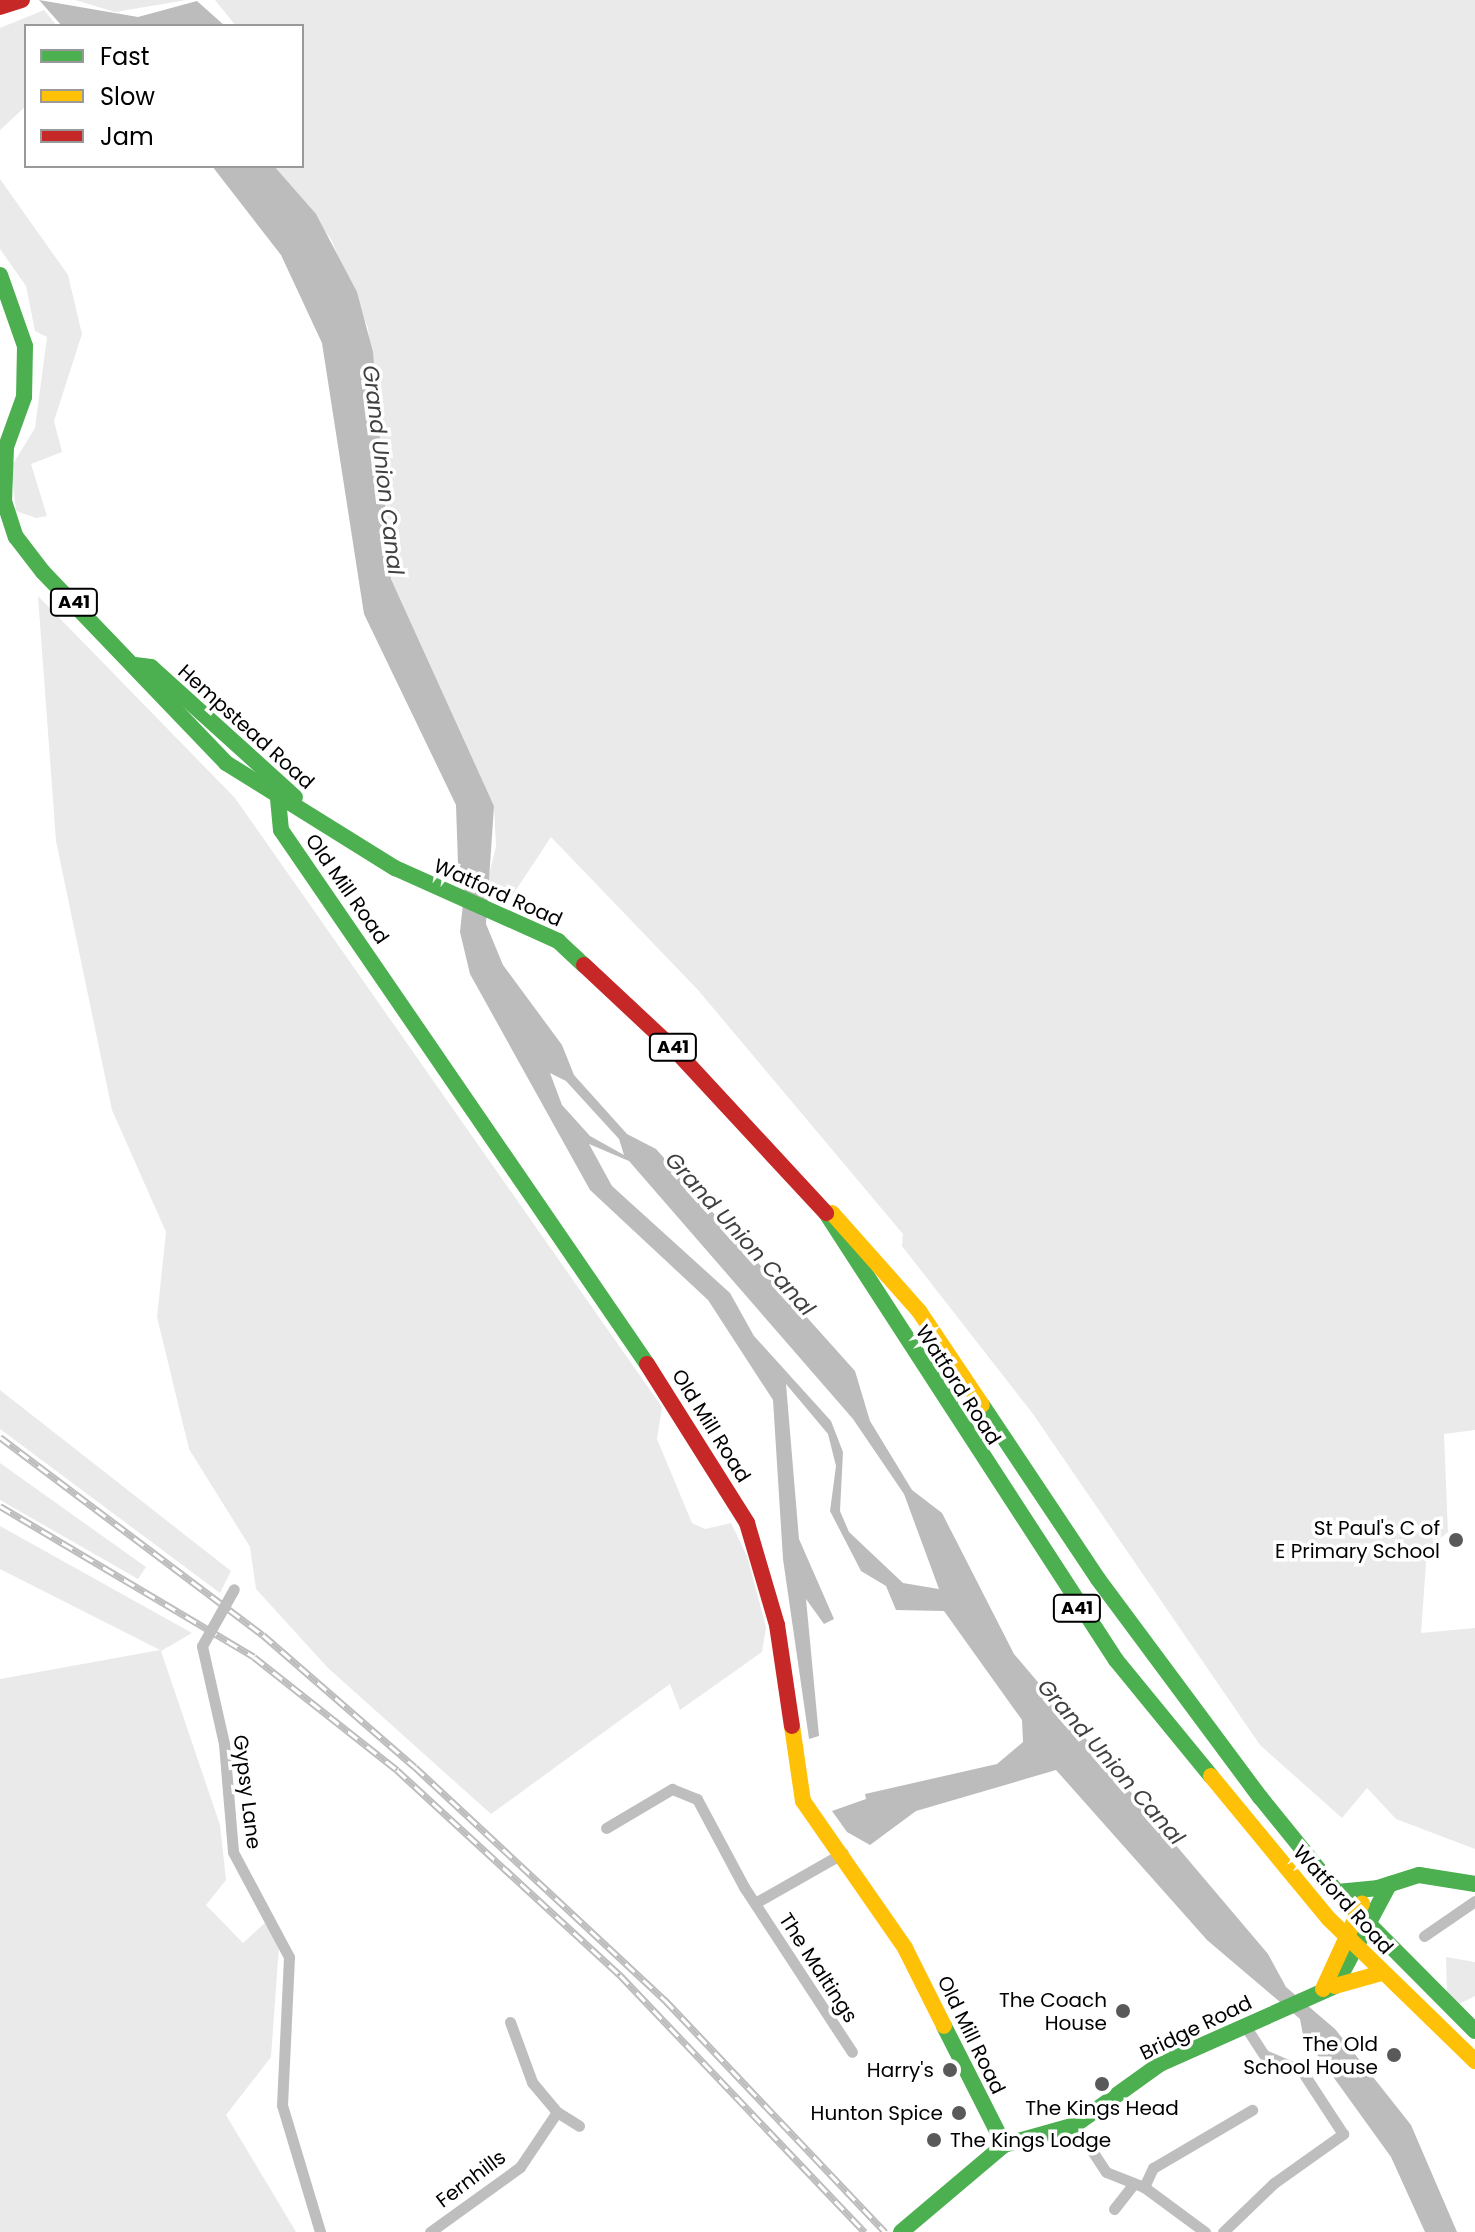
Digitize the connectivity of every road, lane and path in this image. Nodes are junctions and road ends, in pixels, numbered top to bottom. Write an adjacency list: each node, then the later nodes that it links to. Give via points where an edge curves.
1 (22, 0): 2 (main road)
2 (0, 7)
3 (0, 275): 4 (main road, via 21,321)
4 (25, 364): 5 (main road); 6 (main road, Hempstead Road / A41, via 2,484)
5 (0, 423)
6 (8, 535): 7 (main road, Hempstead Road / A41)
7 (135, 665): 8 (main road, Hempstead Road / A41, via 151,667); 9 (main road, Hempstead Road / A41, via 141,682 226,763)
8 (275, 779): 9 (main road, Old Mill Road); 10 (main road, Hempstead Road / A41)
9 (278, 797): 10 (main road, A41); 14 (main road, Old Mill Road, via 281,830 585,1266 747,1523 777,1625 803,1801)
10 (327, 827): 11 (main road, Watford Road / A41, via 445,893 511,918 590,965)
11 (817, 1200): 17 (main road, Watford Road / A41, via 864,1242 919,1311 1098,1579); 22 (main road, Watford Road / A41, via 1071,1599)
12 (234, 1589): 38 (street, Gypsy Lane, bridge, via 202,1646 224,1744 233,1852 289,1957 282,2105)
13 (606, 1828): 19 (street, The Maltings, via 662,1793 690,1793)
14 (843, 1853): 19 (street, The Maltings); 34 (main road, Old Mill Road, via 918,1970)
15 (1475, 1884): 16 (main road, via 1419,1875)
16 (1384, 1886): 17 (main road); 20 (main road)
17 (1337, 1892): 20 (main road, Watford Road / A41)
18 (1475, 1901): 21 (street)
19 (755, 1903): 28 (street, The Maltings)
20 (1360, 1917): 22 (main road); 27 (main road, Watford Road / A41)
21 (1424, 1936)
22 (1350, 1940): 23 (main road, Watford Road / A41); 24 (main road)
23 (1382, 1973): 24 (main road, Bridge Road); 29 (main road, Watford Road / A41)
24 (1323, 1990): 26 (main road, Bridge Road)
25 (510, 2022): 31 (street, via 532,2082)
26 (1245, 2026): 32 (main road, Bridge Road, via 1160,2064); 41 (street, via 1260,2052 1302,2071 1343,2134 1274,2183)
27 (1475, 2031)
28 (852, 2052)
29 (1475, 2061)
30 (1252, 2110): 35 (street, via 1153,2168)
31 (557, 2112): 33 (street); 39 (street, Fernhills, via 520,2167)
32 (1075, 2125): 34 (main road, Bridge Road); 35 (street, via 1096,2164)
33 (579, 2126)
34 (1004, 2145): 40 (main road)
35 (1139, 2186): 36 (street); 37 (street)
36 (1114, 2209)
37 (1202, 2231)
38 (320, 2232)
39 (430, 2232)
40 (901, 2232)
41 (1223, 2232)

